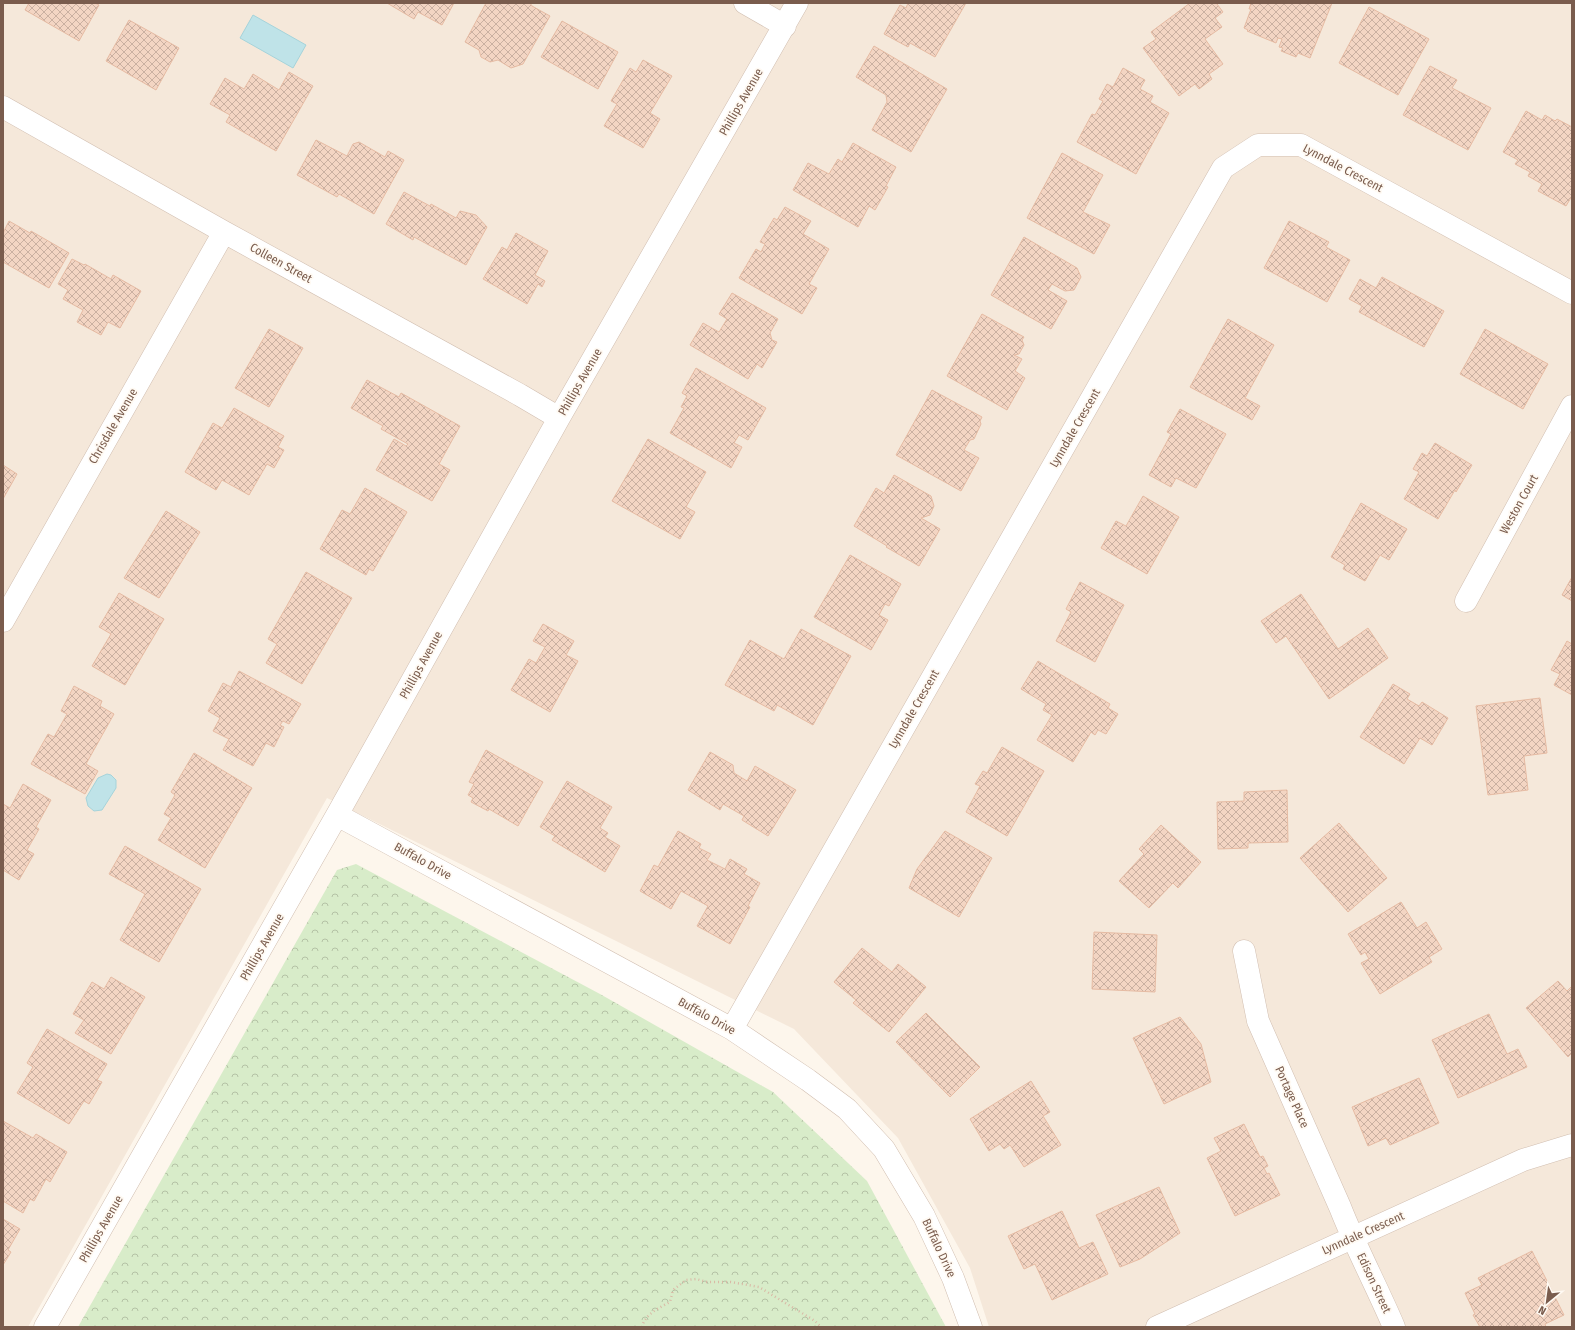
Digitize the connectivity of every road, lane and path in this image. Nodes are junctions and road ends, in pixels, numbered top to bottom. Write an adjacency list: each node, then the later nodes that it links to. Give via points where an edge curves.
1 (744, 3): 3 (street)
2 (797, 3): 3 (street, Phillips Avenue)
3 (784, 26): 8 (street, Phillips Avenue)
4 (3, 107): 5 (street, Colleen Street)
5 (224, 232): 8 (street, Colleen Street); 10 (street, Chrisdale Avenue)
6 (1572, 292): 13 (street, Lynndale Crescent, via 1301,145 1258,145 1223,168)
7 (1572, 406): 9 (street, Weston Court)
8 (559, 418): 11 (street, Phillips Avenue)
9 (1466, 601)
10 (3, 621)
11 (337, 815): 13 (street, Buffalo Drive); 16 (street, Phillips Avenue)
12 (1244, 951): 15 (street, Portage Place, via 1258,1021)
13 (732, 1029): 19 (street, Buffalo Drive, via 847,1109 884,1148 924,1216 953,1278)
14 (1572, 1145): 15 (street, Lynndale Crescent, via 1523,1160)
15 (1352, 1239): 20 (street, Lynndale Crescent); 21 (street, Edison Street)
16 (45, 1327)
17 (642, 1327): 18 (path, via 644,1320 670,1302 673,1290 686,1280 696,1279 759,1287)
18 (821, 1327)
19 (971, 1327)
20 (1157, 1327)
21 (1394, 1327)

